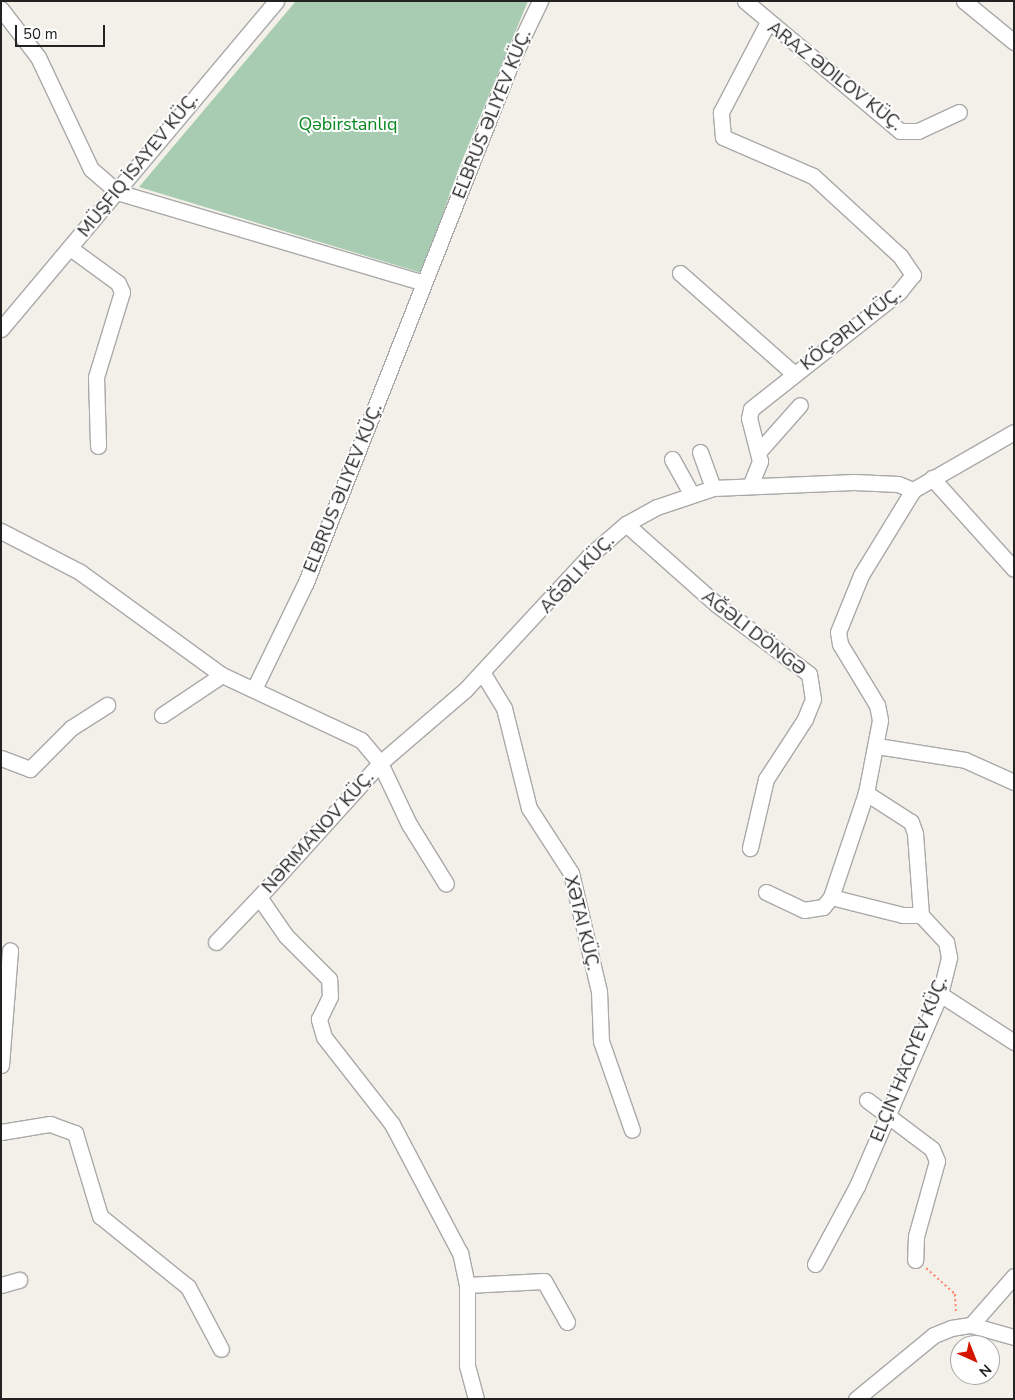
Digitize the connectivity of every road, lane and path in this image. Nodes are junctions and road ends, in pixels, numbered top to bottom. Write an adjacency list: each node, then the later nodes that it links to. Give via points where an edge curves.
1 (276, 1): 9 (street, MÜŞFIQ İSAYEV KÜÇ.)
2 (540, 1): 12 (street, ELBRUS ƏLIYEV KÜÇ., via 515,53)
3 (745, 1): 6 (street, ARAZ ƏDILOV KÜÇ.)
4 (964, 1): 7 (street)
5 (1, 8): 9 (street, via 38,56 91,169)
6 (767, 24): 8 (street, ARAZ ƏDILOV KÜÇ., via 900,131 918,131); 14 (street, KÖÇƏRLI KÜÇ., via 721,112 723,137 820,181 900,256 913,275 899,292)
7 (1014, 42)
8 (959, 112)
9 (117, 192): 10 (street, MÜŞFIQ İSAYEV KÜÇ.); 12 (street)
10 (70, 248): 13 (street, MÜŞFIQ İSAYEV KÜÇ.); 17 (street, via 118,284 122,292 96,377)
11 (680, 273): 14 (street)
12 (424, 283): 31 (street, ELBRUS ƏLIYEV KÜÇ., via 306,582)
13 (3, 323)
14 (794, 374): 18 (street, KÖÇƏRLI KÜÇ., via 751,409 749,418)
15 (800, 405): 18 (street)
16 (1014, 432): 21 (street)
17 (98, 446)
18 (760, 450): 22 (street)
19 (700, 452): 23 (street)
20 (672, 459): 25 (street)
21 (932, 478): 24 (street); 28 (street)
22 (750, 486): 23 (street, AĞƏLI KÜÇ.); 24 (street, AĞƏLI KÜÇ., via 885,482)
23 (713, 488): 25 (street, AĞƏLI KÜÇ.)
24 (913, 490): 34 (street, via 860,575 838,632 840,644 877,705)
25 (691, 494): 26 (street, AĞƏLI KÜÇ.)
26 (626, 524): 29 (street, AĞƏLI KÜÇ., via 589,556); 39 (street, AĞƏLI DÖNGƏ, via 716,604 809,674 813,699 805,720 766,779)
27 (1, 530): 30 (street, NƏRIMANOV KÜÇ., via 80,572)
28 (1014, 569)
29 (482, 672): 36 (street, AĞƏLI KÜÇ.); 52 (street, XƏTAI KÜÇ., via 504,708 529,808 571,874 599,991 601,1041)
30 (222, 675): 31 (street, NƏRIMANOV KÜÇ.); 33 (street)
31 (254, 689): 36 (street, NƏRIMANOV KÜÇ., via 350,733)
32 (107, 705): 35 (street, via 71,728 30,769)
33 (162, 715)
34 (876, 746): 37 (street, via 965,760); 38 (street)
35 (1, 758)
36 (380, 762): 40 (street, via 408,824); 42 (street, NƏRIMANOV KÜÇ.)
37 (1014, 782)
38 (866, 793): 43 (street); 44 (street, via 903,814 916,833)
39 (750, 848)
40 (446, 884)
41 (766, 892): 43 (street, via 804,910 823,907)
42 (259, 897): 45 (street); 59 (street, NƏRIMANOV KÜÇ., via 286,936 329,979 330,996 319,1019 324,1037 411,1156 460,1253)
43 (831, 897): 44 (street, via 903,915)
44 (921, 915): 47 (street, via 950,949)
45 (216, 942)
46 (10, 950): 49 (street)
47 (940, 994): 48 (street); 51 (street)
48 (1014, 1042)
49 (1, 1065)
50 (867, 1100): 51 (street)
51 (888, 1112): 54 (street, via 932,1149 937,1161 916,1236); 55 (street, via 837,1229)
52 (632, 1130)
53 (1, 1132): 64 (street, via 50,1124 75,1132 100,1216 188,1287)
54 (915, 1260): 62 (path, via 937,1274 955,1294 958,1307)
55 (815, 1264)
56 (1014, 1276): 61 (street)
57 (19, 1280): 58 (street)
58 (1, 1285)
59 (467, 1285): 60 (street, via 544,1281); 65 (street, NƏRIMANOV KÜÇ., via 467,1365)
60 (567, 1322)
61 (971, 1325): 62 (street); 63 (street)
62 (951, 1328): 66 (street, via 928,1339)
63 (1014, 1337)
64 (221, 1349)
65 (476, 1399)
66 (856, 1399)

